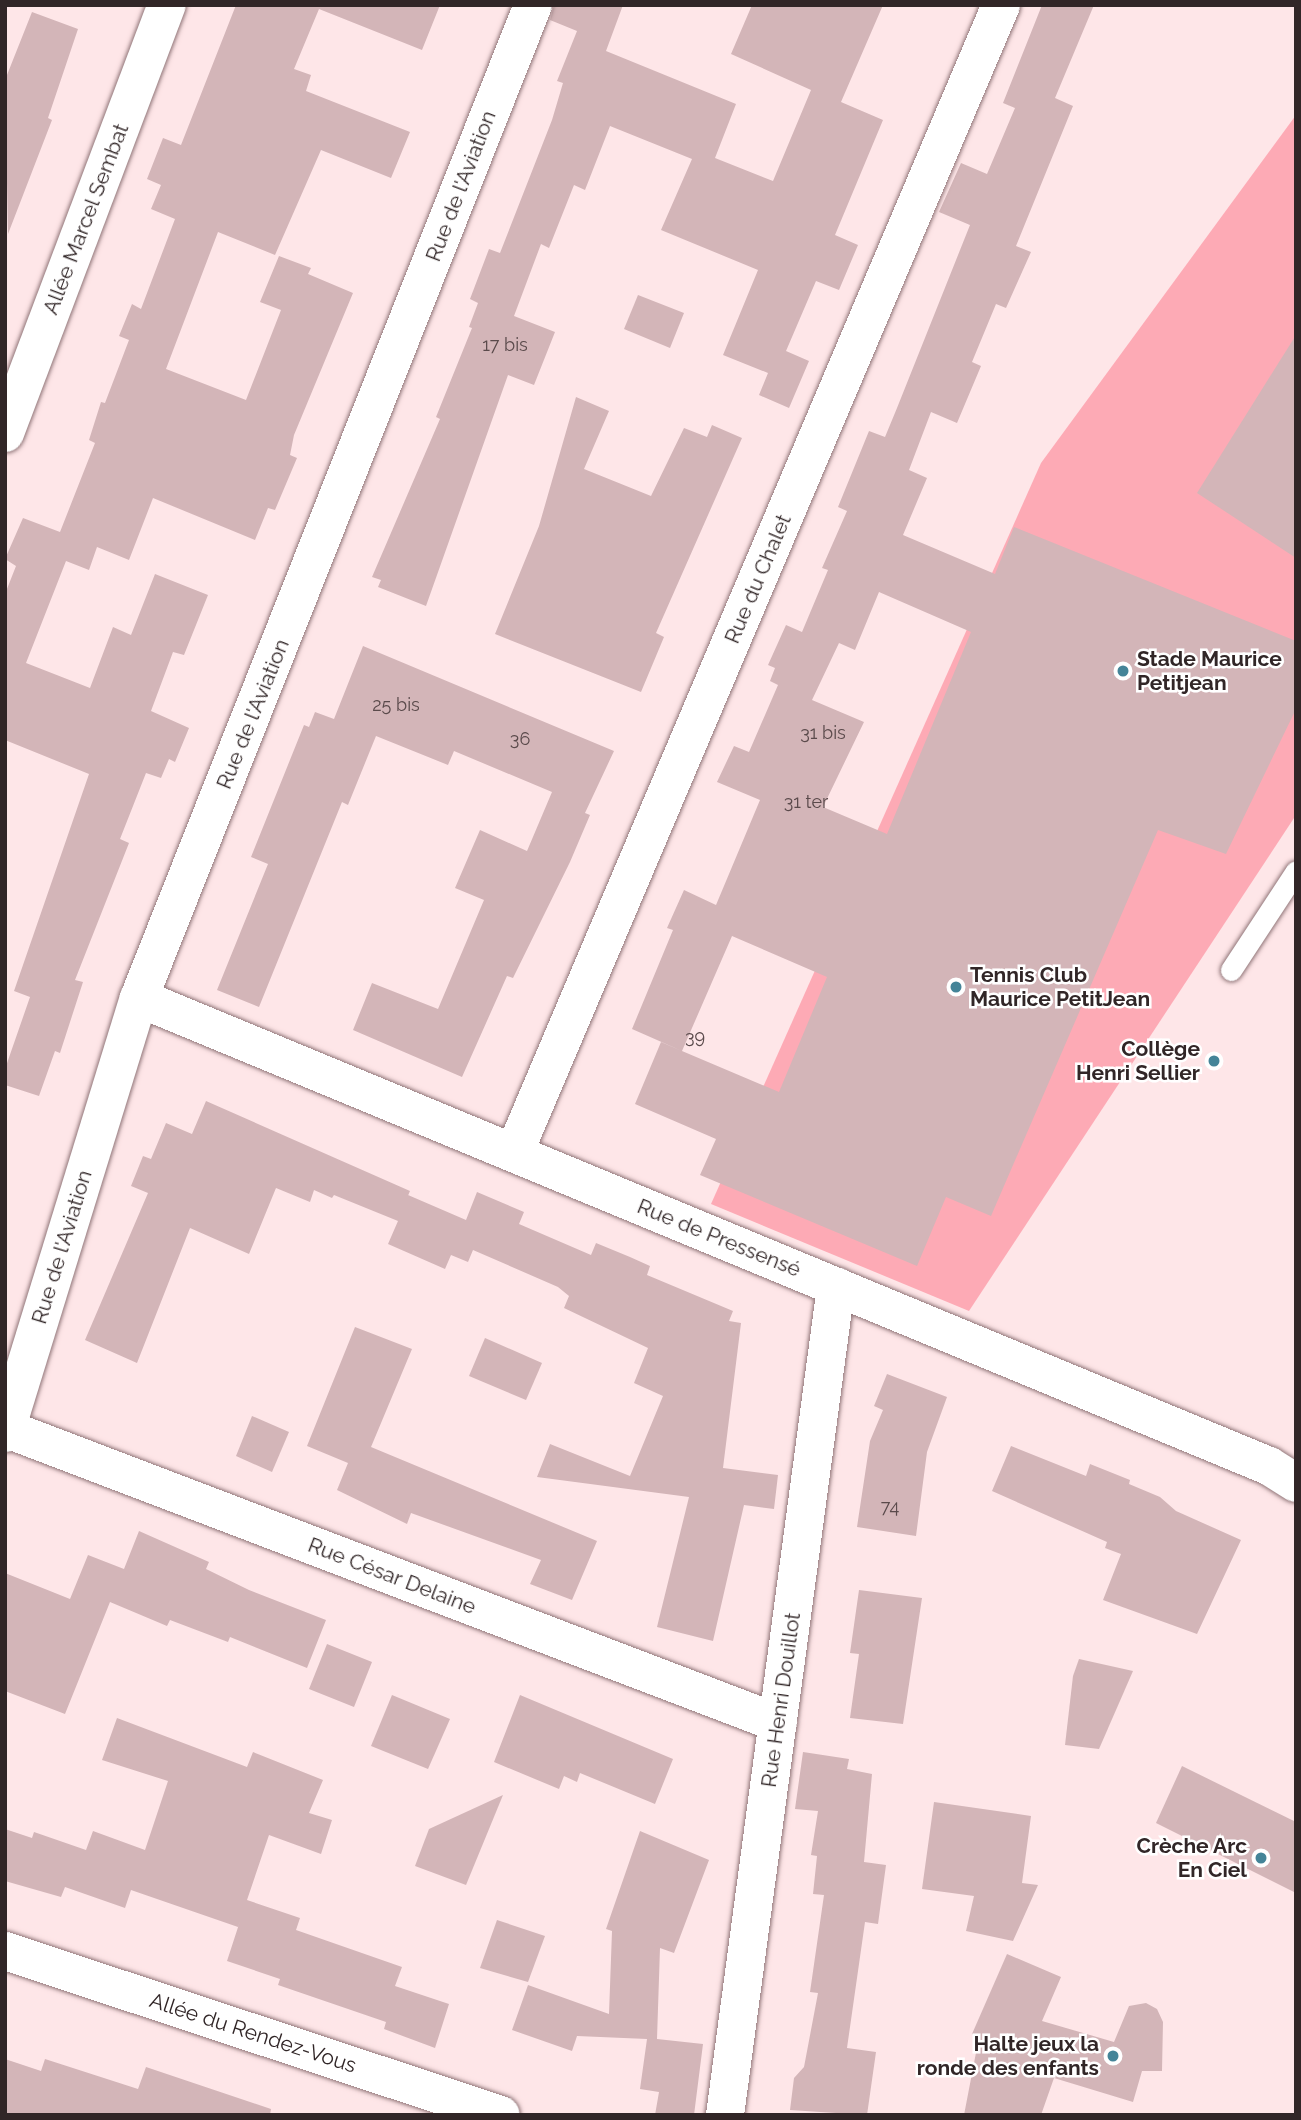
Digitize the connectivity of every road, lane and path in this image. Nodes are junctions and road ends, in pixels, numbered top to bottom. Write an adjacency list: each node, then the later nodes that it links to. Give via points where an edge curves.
1 (167, 5): 4 (street, Allée Marcel Sembat)
2 (533, 5): 7 (street, Rue de l'Aviation)
3 (1001, 5): 8 (street, Rue du Chalet)
4 (5, 433)
5 (1296, 871): 6 (lane)
6 (1231, 970)
7 (139, 998): 8 (street, Rue de Pressensé); 10 (street, Rue de l'Aviation)
8 (514, 1153): 9 (street, Rue de Pressensé)
9 (836, 1286): 11 (street, Rue de Pressensé, via 1269,1466); 12 (street, Rue Henri Douillot)
10 (6, 1431): 12 (street, Rue César Delaine)
11 (1296, 1483)
12 (778, 1724): 15 (street, Rue Henri Douillot)
13 (5, 1951): 14 (street, Allée du Rendez-Vous)
14 (501, 2115)
15 (725, 2115)

